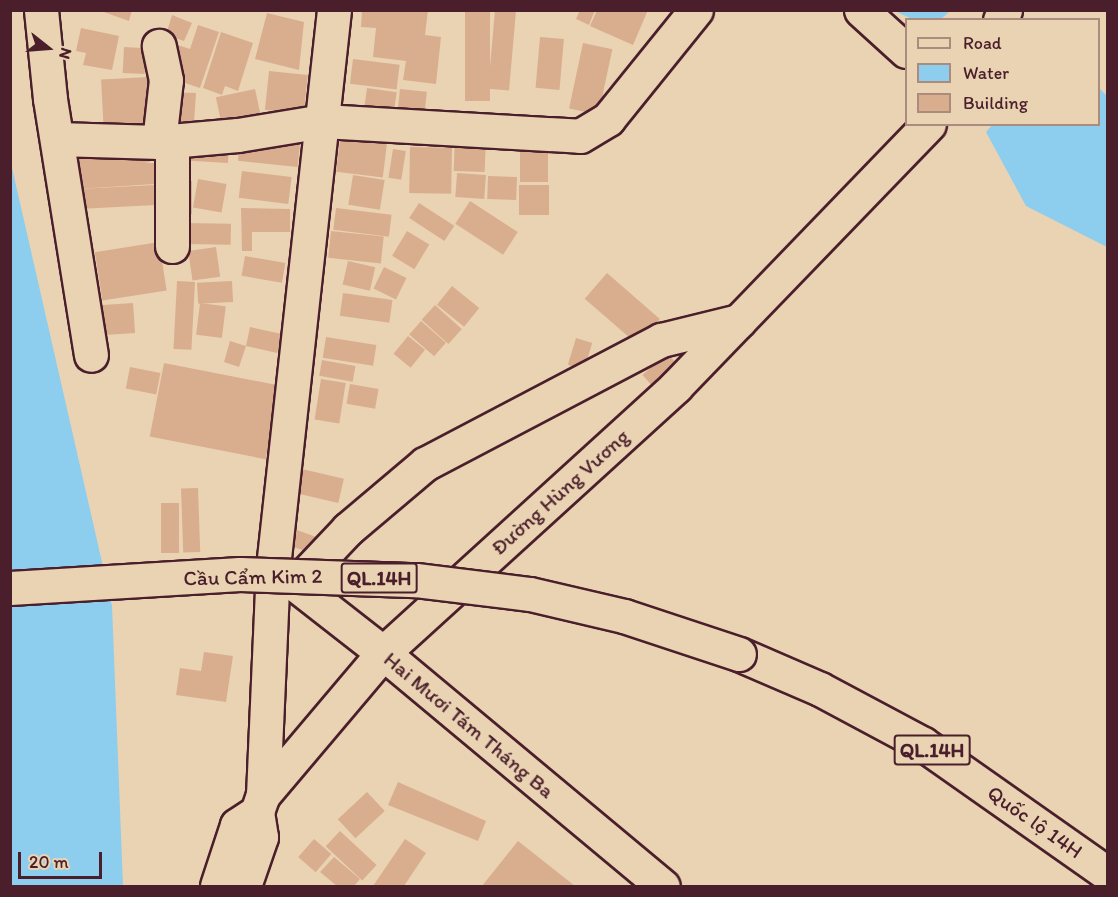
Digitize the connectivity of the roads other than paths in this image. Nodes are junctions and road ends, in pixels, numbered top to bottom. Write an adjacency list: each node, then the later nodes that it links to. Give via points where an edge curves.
1 (41, 10): 9 (main road)
2 (334, 10): 7 (main road)
3 (696, 10): 7 (main road, via 608,119 580,136)
4 (861, 10): 6 (main road)
5 (159, 46): 10 (main road, via 166,80)
6 (905, 50)
7 (323, 121): 10 (main road); 14 (main road)
8 (927, 126): 12 (main road, Đường Hùng Vương)
9 (57, 139): 10 (main road); 13 (main road)
10 (165, 142): 11 (main road)
11 (172, 246)
12 (739, 321): 14 (main road, via 660,340 425,464); 16 (main road, Đường Hùng Vương, via 676,386)
13 (90, 355)
14 (285, 576): 16 (main road, Hai Mươi Tám Tháng Ba); 18 (main road)
15 (10, 588): 17 (main road, Cầu Cẩm Kim 2 / QL.14H, bridge, via 240,574 416,580 530,594 624,616)
16 (383, 653): 18 (main road, Đường Hùng Vương); 22 (main road, Hai Mươi Tám Tháng Ba)
17 (739, 654): 19 (main road, Quốc lộ 14H / QL.14H, via 820,689 923,744)
18 (260, 803): 20 (main road, Đường Hùng Vương, via 237,825); 21 (main road, via 261,837)
19 (1107, 874)
20 (217, 886)
21 (244, 886)
22 (663, 886)

